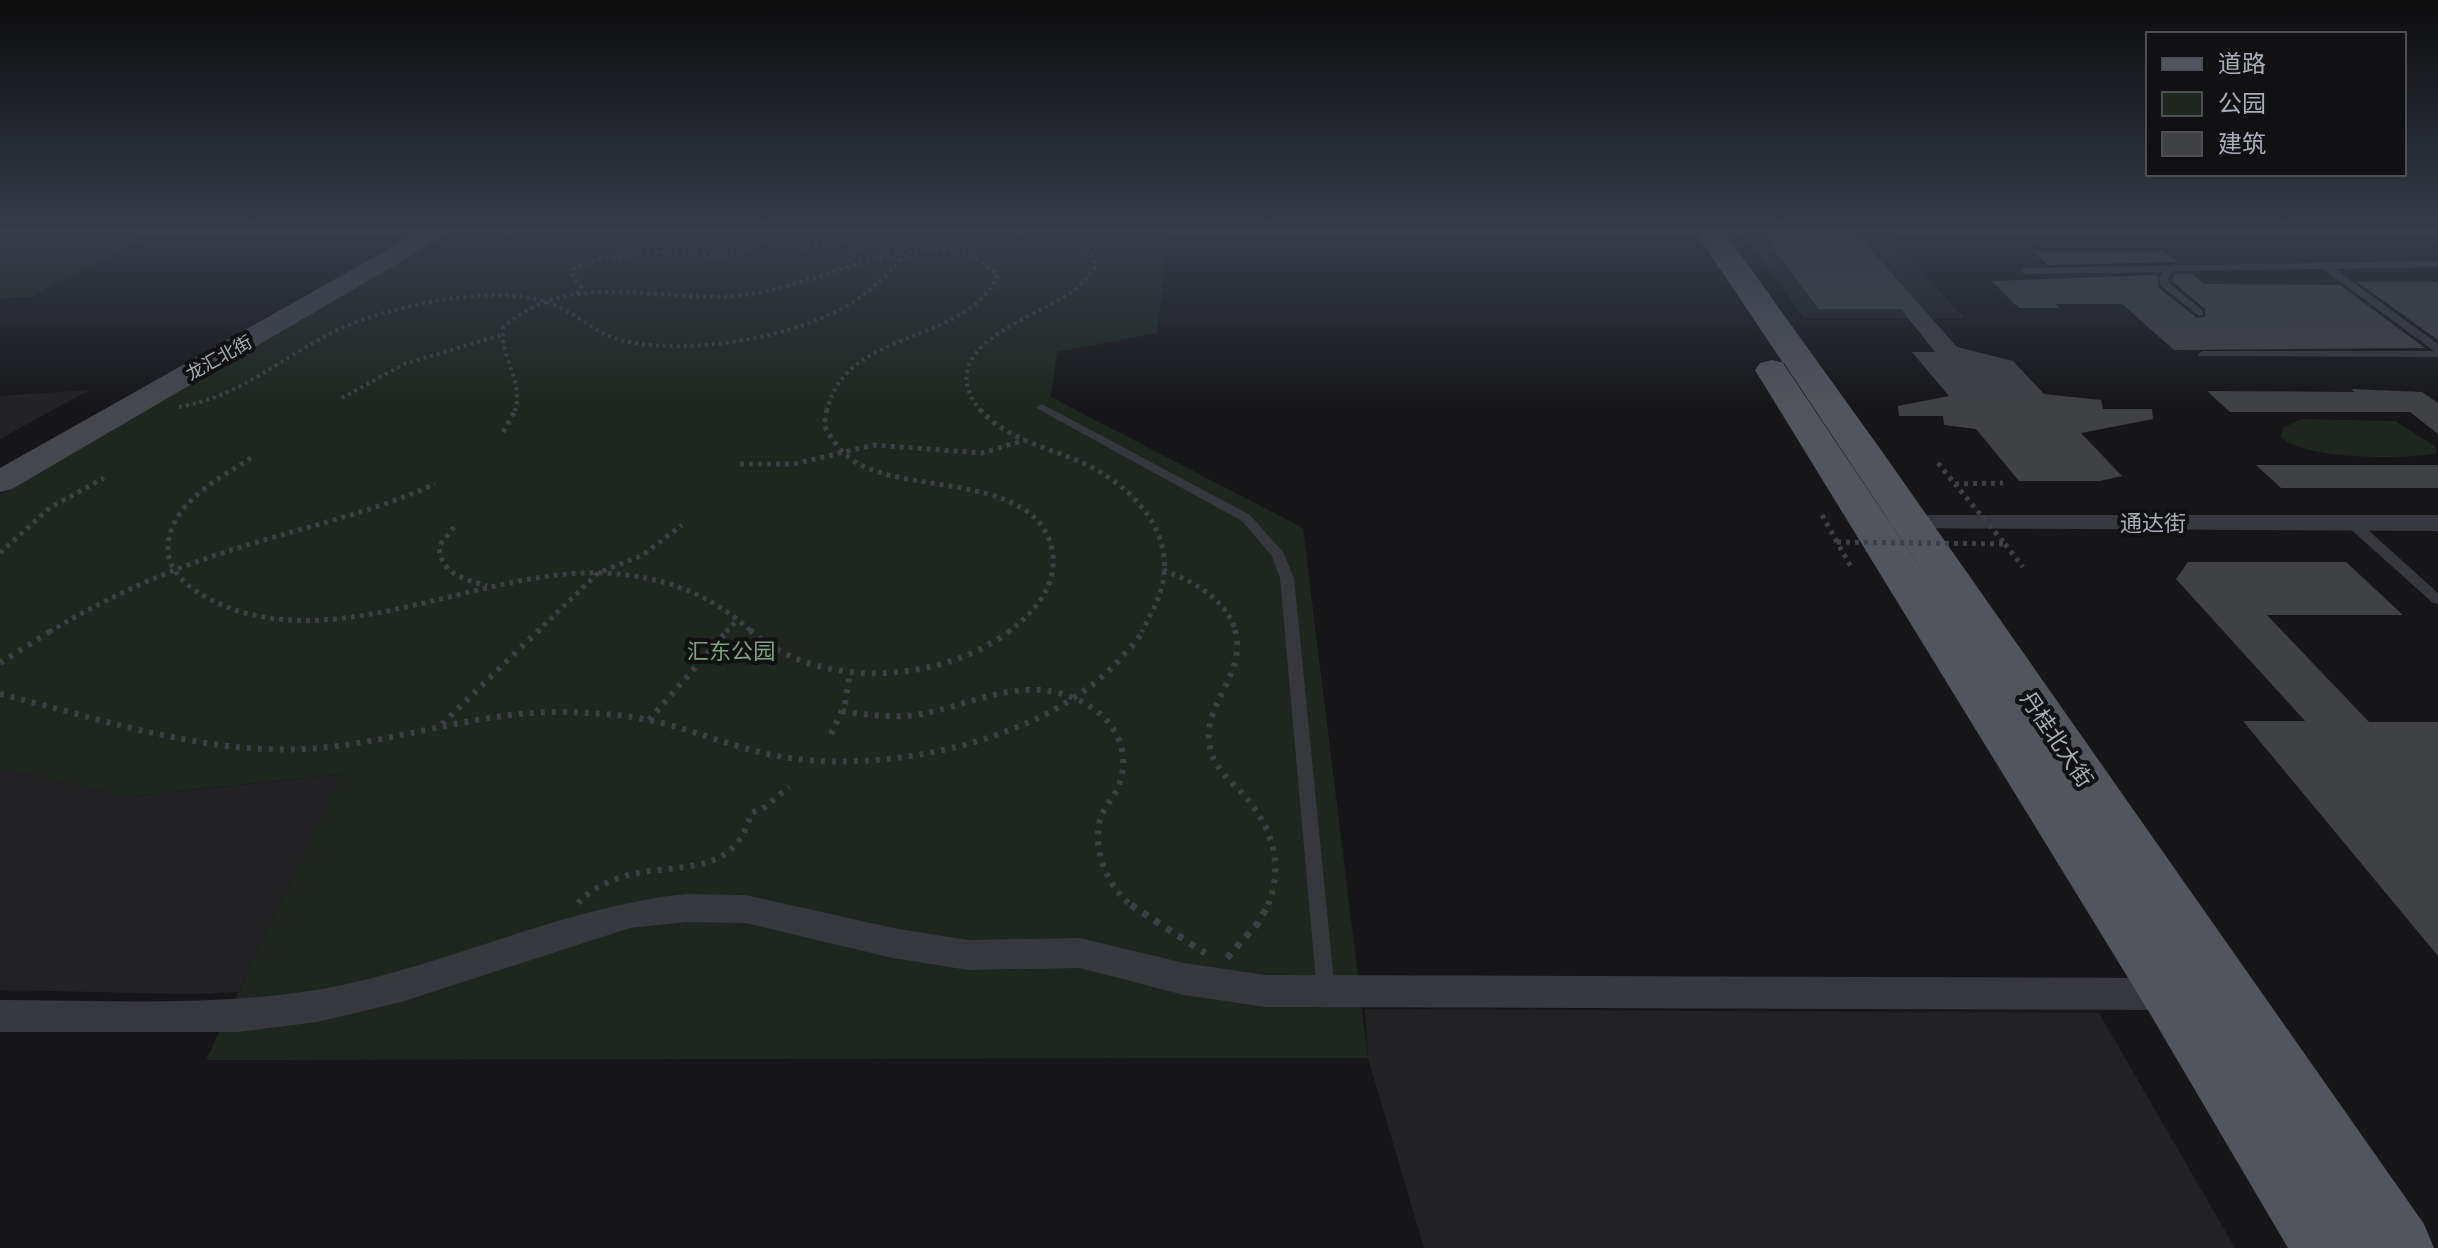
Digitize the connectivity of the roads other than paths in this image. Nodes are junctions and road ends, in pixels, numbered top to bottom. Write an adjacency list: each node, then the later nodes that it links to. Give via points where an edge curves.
1 (312, 291): 11 (main road, 龙汇北街)
2 (335, 291): 11 (main road, 龙汇北街)
3 (1721, 291): 14 (main road, 丹桂北大街)
4 (1742, 291): 14 (main road, 丹桂北大街)
5 (2173, 291): 7 (lane)
6 (2359, 291): 8 (lane)
7 (2199, 313)
8 (2438, 351): 9 (lane)
9 (2203, 354)
10 (1042, 407): 16 (lane, via 1246,518 1278,555 1287,578)
11 (1, 477)
12 (2352, 523): 13 (street, 通达街); 14 (street, 通达街); 15 (lane)
13 (2438, 523)
14 (1872, 529): 17 (main road, 丹桂北大街); 20 (main road, 丹桂北大街)
15 (2438, 600)
16 (1326, 993): 17 (street); 18 (street, via 1080,953 968,955 745,909 686,908 630,914 401,986 317,1006 238,1016)
17 (2170, 994): 19 (main road, 丹桂北大街)
18 (0, 1016)
19 (2327, 1248)
20 (2400, 1248)

